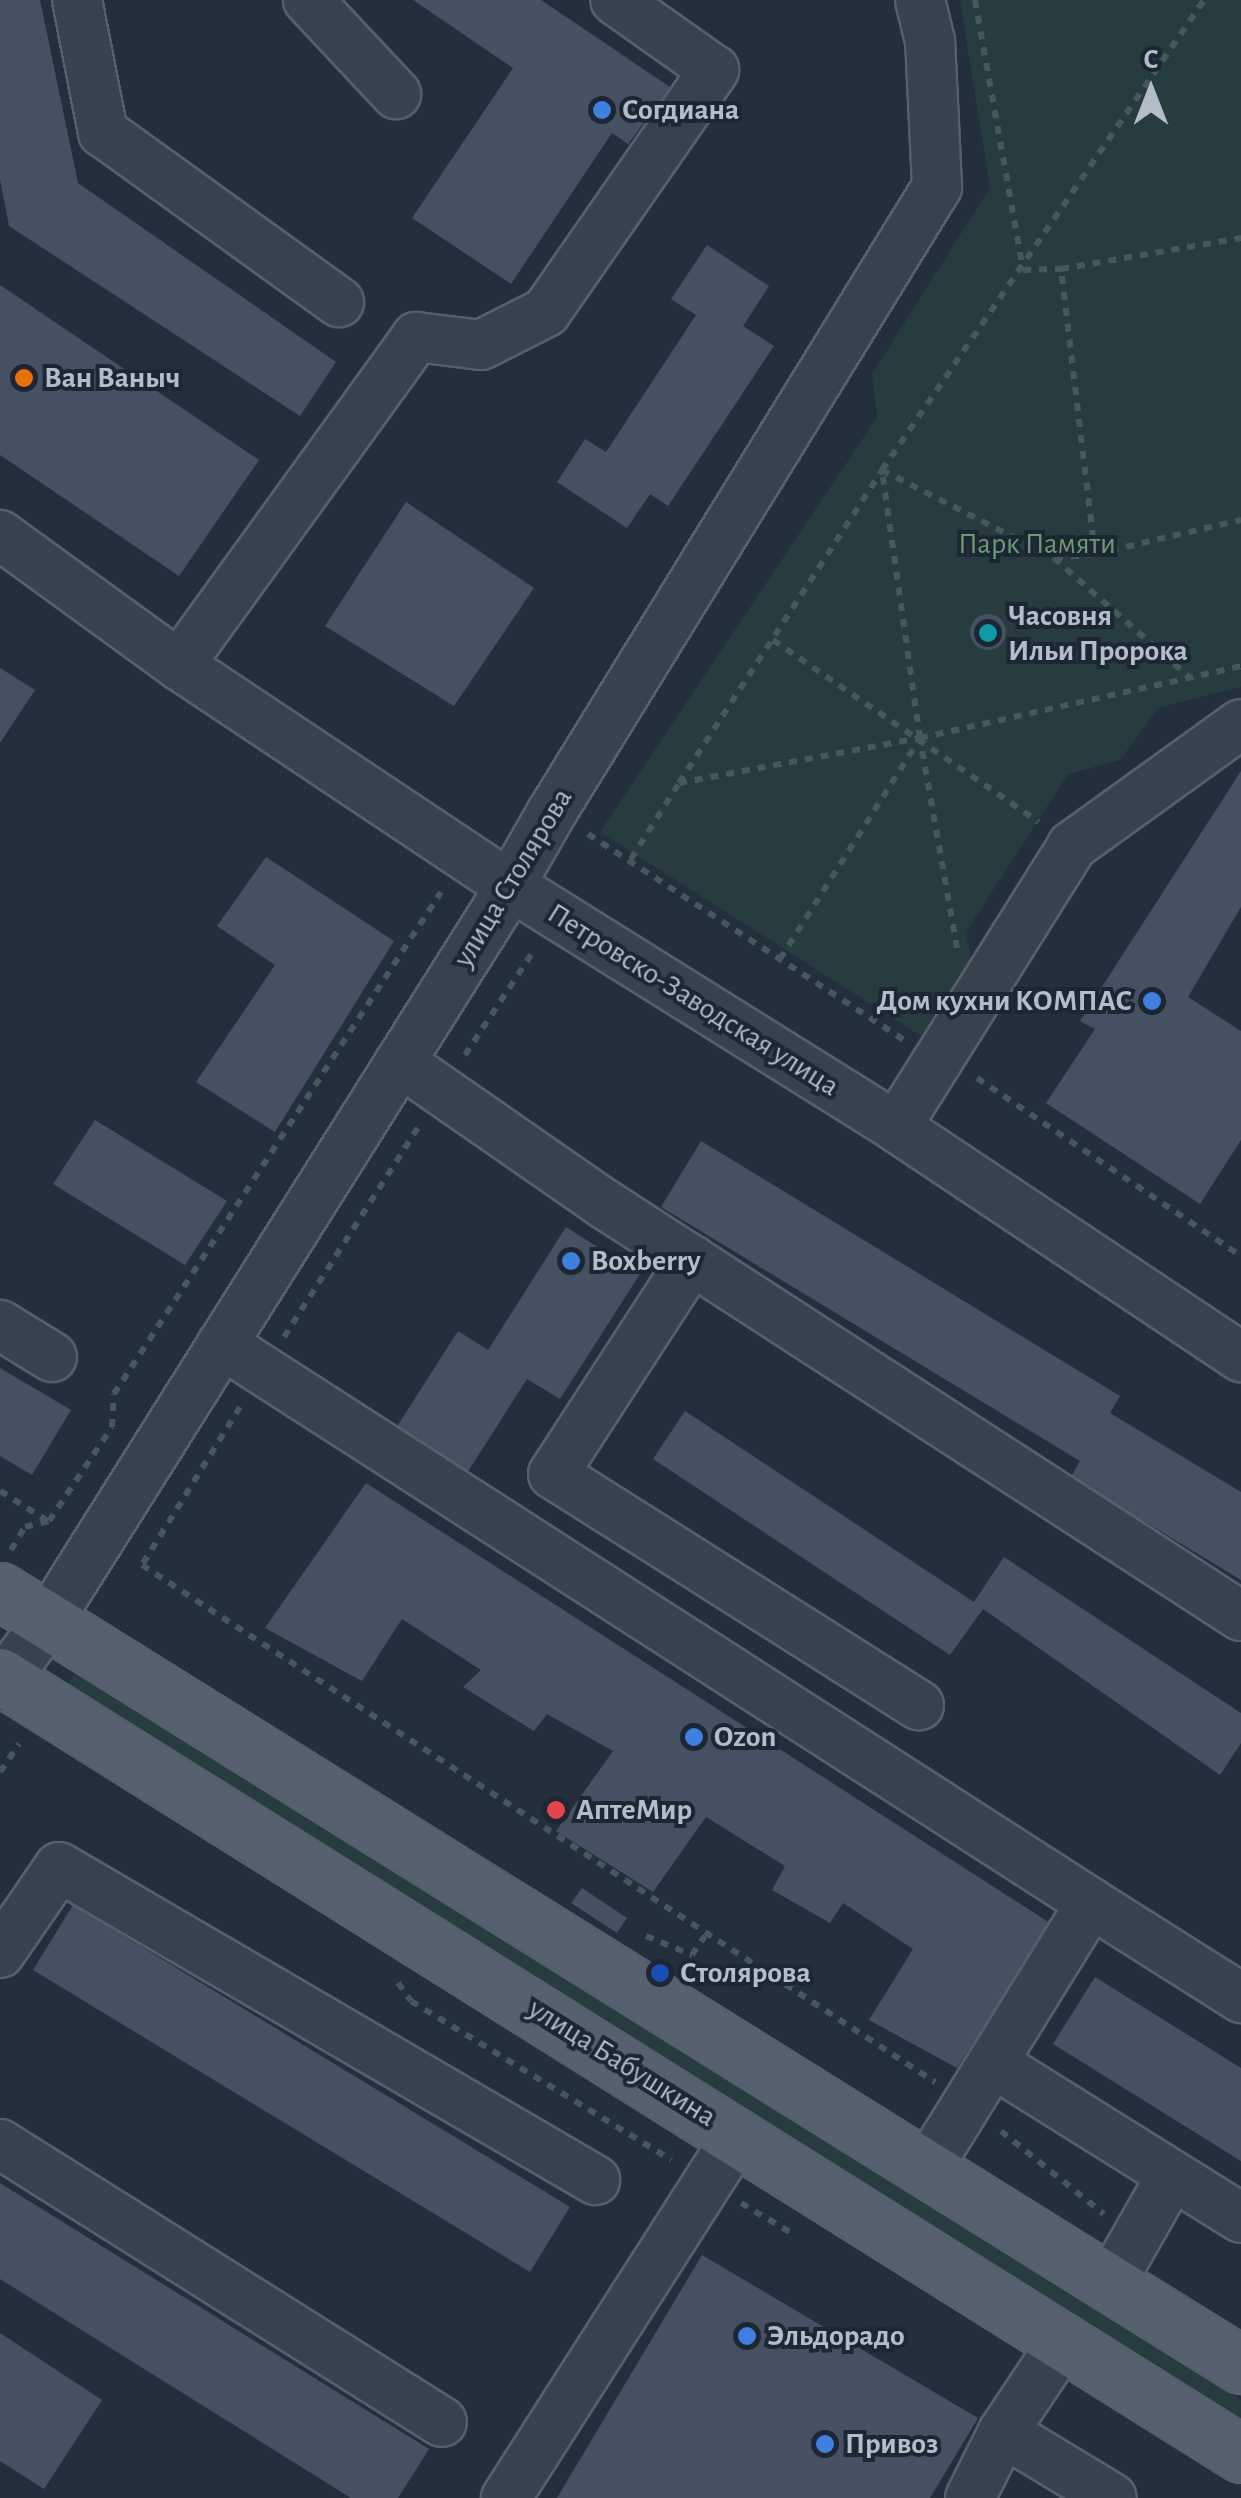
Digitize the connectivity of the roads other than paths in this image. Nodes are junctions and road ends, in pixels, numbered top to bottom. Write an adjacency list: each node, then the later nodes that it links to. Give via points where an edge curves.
1 (77, 0): 6 (street, via 103,132)
2 (308, 0): 5 (street)
3 (615, 0): 8 (street, via 714,70 546,312 480,345 416,337)
4 (925, 20): 10 (street, улица Столярова, via 937,187)
5 (396, 94)
6 (339, 302)
7 (0, 535): 8 (street, Петровско-Заводская улица)
8 (179, 665): 10 (street, Петровско-Заводская улица)
9 (1241, 724): 12 (street, via 1072,846)
10 (511, 886): 11 (street, улица Столярова); 12 (street, Петровско-Заводская улица)
11 (400, 1062): 13 (street); 15 (street, улица Столярова)
12 (896, 1128): 17 (street, Петровско-Заводская улица)
13 (692, 1260): 19 (street); 22 (street, via 552,1474)
14 (0, 1325): 16 (street)
15 (222, 1344): 20 (street, улица Столярова); 23 (street)
16 (52, 1357)
17 (1241, 1357)
18 (0, 1591): 20 (main road)
19 (1241, 1616)
20 (48, 1621): 21 (street, улица Столярова); 29 (main road)
21 (2, 1680): 27 (main road, улица Бабушкина)
22 (919, 1705)
23 (1091, 1903): 25 (street); 26 (street)
24 (0, 1954): 31 (street, via 59,1867)
25 (1241, 1998)
26 (993, 2062): 29 (street); 30 (street)
27 (738, 2135): 34 (main road, улица Бабушкина); 39 (street)
28 (0, 2144): 36 (street)
29 (928, 2169): 33 (main road)
30 (1172, 2175): 32 (street); 33 (street)
31 (595, 2180)
32 (1241, 2218)
33 (1120, 2268): 35 (main road)
34 (1063, 2342): 37 (street); 38 (main road, улица Бабушкина)
35 (1241, 2365)
36 (442, 2422)
37 (1003, 2432): 40 (street); 41 (street)
38 (1241, 2454)
39 (506, 2498)
40 (970, 2498)
41 (1112, 2498)

